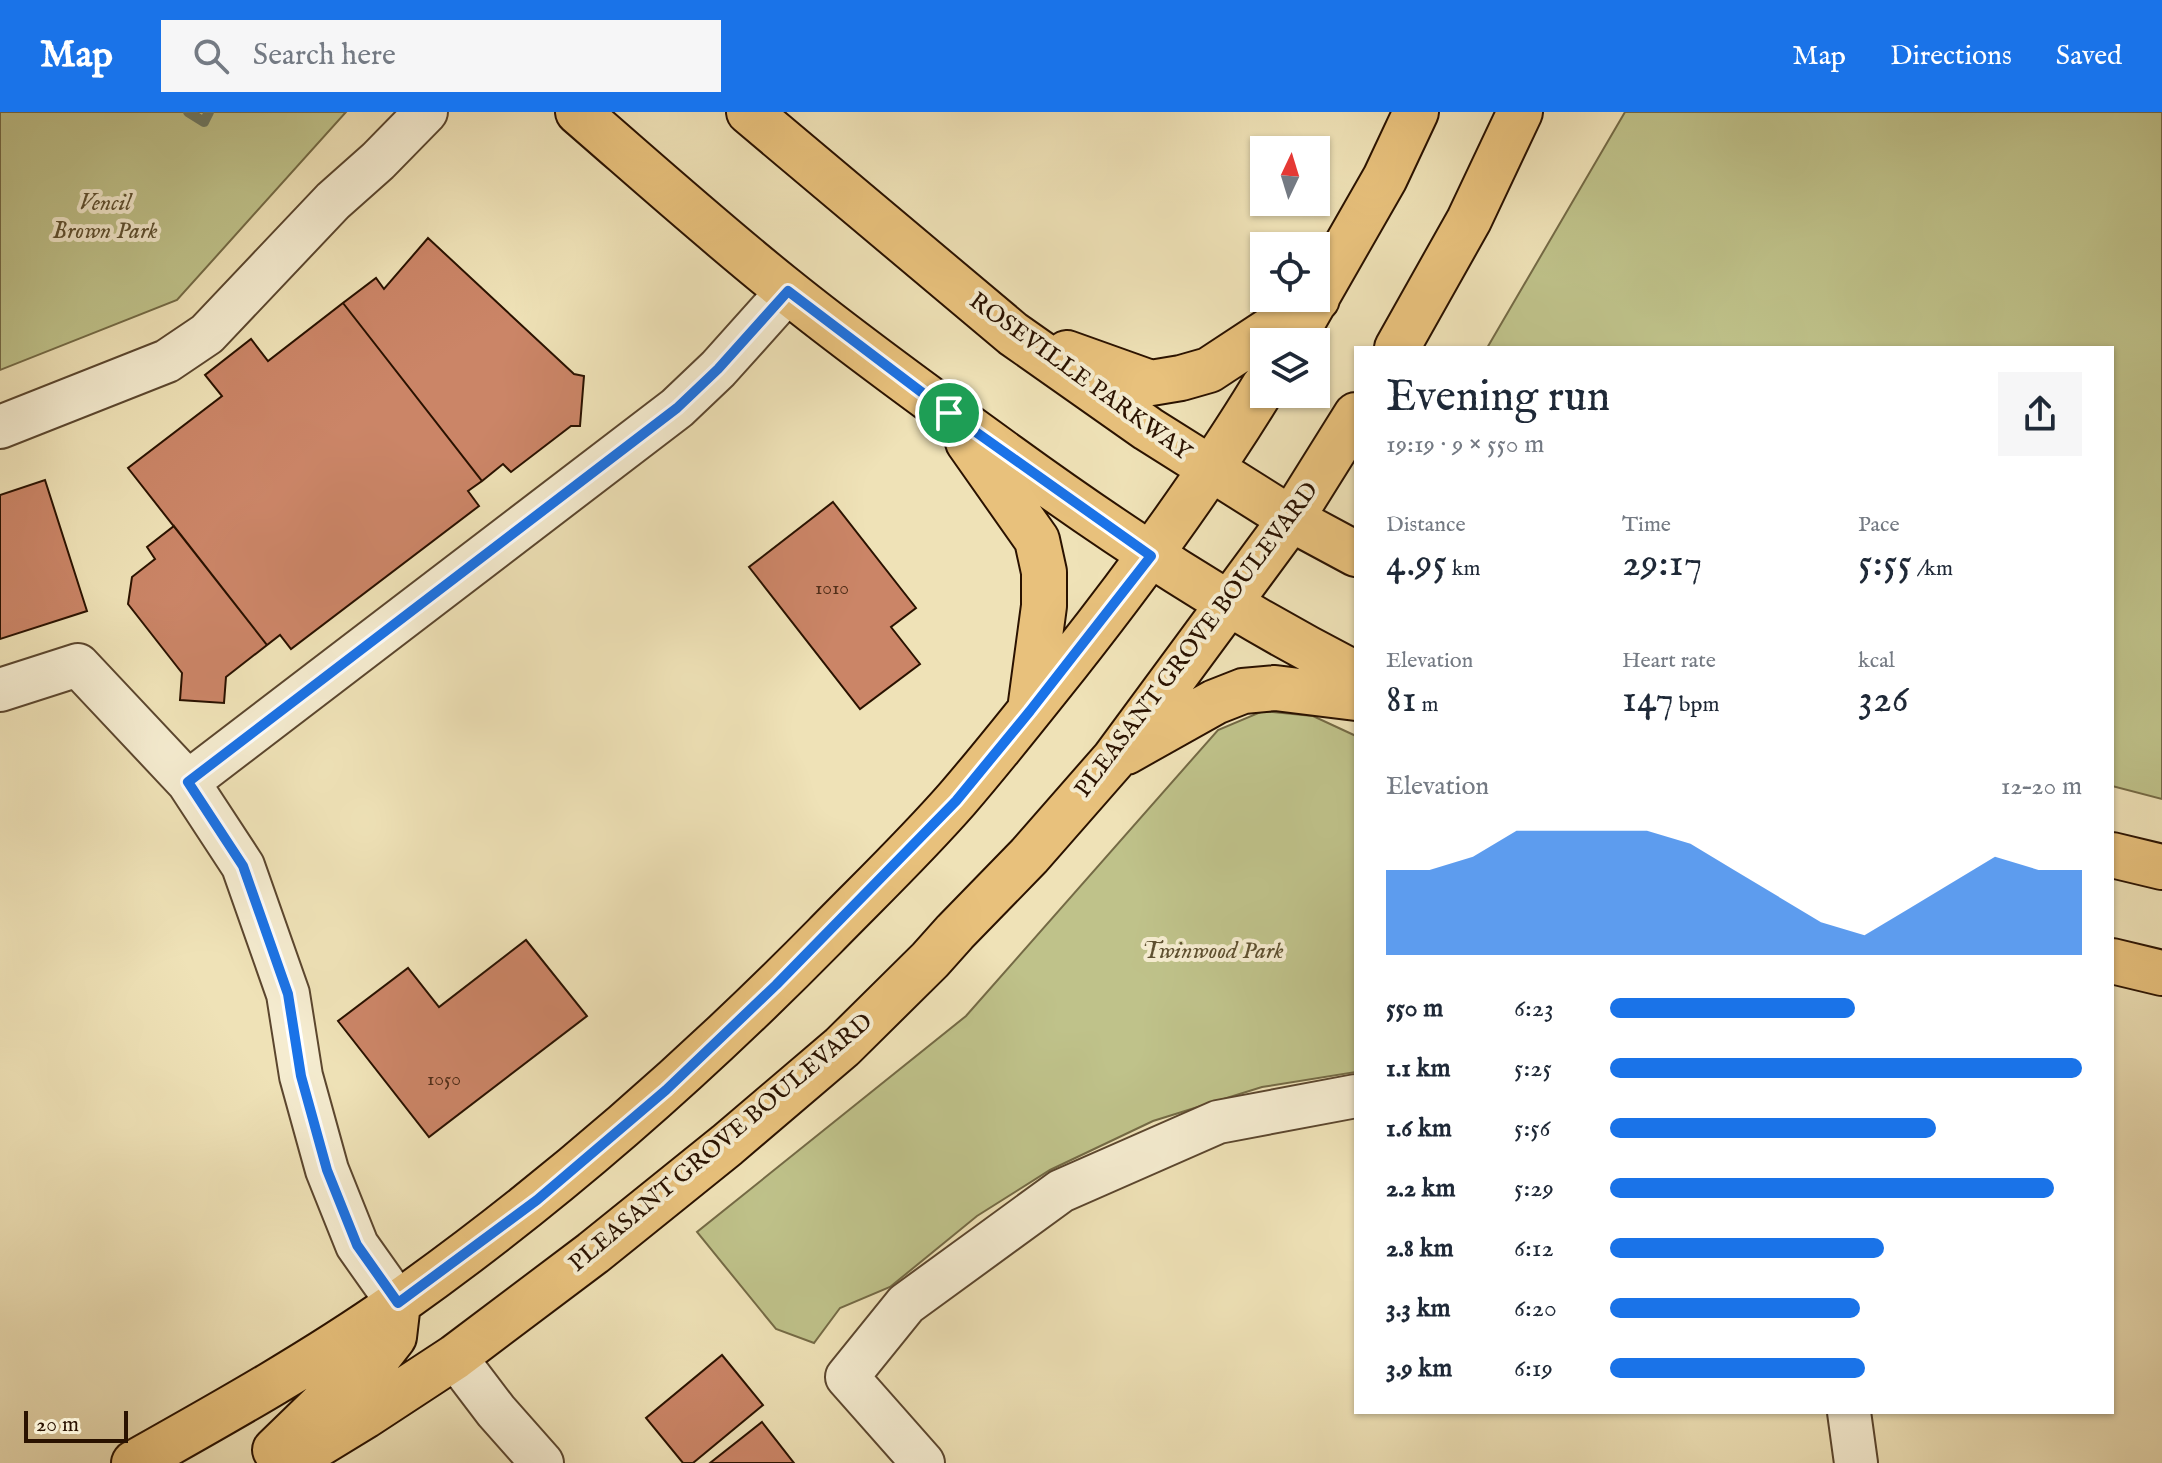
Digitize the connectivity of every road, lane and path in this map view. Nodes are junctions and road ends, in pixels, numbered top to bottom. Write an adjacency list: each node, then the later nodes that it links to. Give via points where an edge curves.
1 (426, 112): 14 (street, via 207,334 167,361)
2 (578, 112): 7 (main road)
3 (1416, 112): 6 (main road)
4 (1520, 112): 10 (main road, via 1469,220)
5 (762, 116): 9 (main road, ROSEVILLE PARKWAY)
6 (1330, 276)
7 (788, 291): 12 (main road); 25 (street, via 677,408)
8 (1297, 312): 9 (main road, via 1209,370 1151,383)
9 (1013, 334): 15 (main road, ROSEVILLE PARKWAY)
10 (1398, 346)
11 (1250, 408): 15 (main road)
12 (949, 413): 18 (main road); 23 (main road, via 1037,540 1044,606)
13 (1354, 418): 16 (main road, PLEASANT GROVE BOULEVARD)
14 (0, 427)
15 (1211, 469): 16 (main road, ROSEVILLE PARKWAY); 18 (main road)
16 (1291, 519): 17 (main road, ROSEVILLE PARKWAY); 19 (main road, PLEASANT GROVE BOULEVARD)
17 (1354, 553)
18 (1151, 556): 19 (main road); 23 (main road)
19 (1227, 604): 20 (main road); 24 (main road, PLEASANT GROVE BOULEVARD)
20 (1354, 673)
21 (0, 690): 25 (street, via 78,665)
22 (1354, 698): 24 (main road, via 1275,688 1243,691)
23 (1030, 711): 31 (main road, via 956,801 666,1090 537,1200)
24 (1114, 759): 32 (main road, PLEASANT GROVE BOULEVARD, via 1029,856 842,1047 593,1253)
25 (188, 782): 31 (street, via 243,866 288,994 301,1076 327,1170 357,1245)
26 (2114, 855): 27 (main road)
27 (2162, 867)
28 (2114, 961): 29 (main road)
29 (2162, 973)
30 (1354, 1096): 38 (street, via 1218,1122 1061,1191 906,1304 847,1377)
31 (398, 1303): 34 (main road); 35 (main road, via 394,1337 373,1364 343,1384)
32 (455, 1357): 36 (main road, PLEASANT GROVE BOULEVARD); 37 (street)
33 (1849, 1414): 39 (street)
34 (134, 1463)
35 (262, 1463)
36 (288, 1463)
37 (542, 1463)
38 (923, 1463)
39 (1856, 1463)

